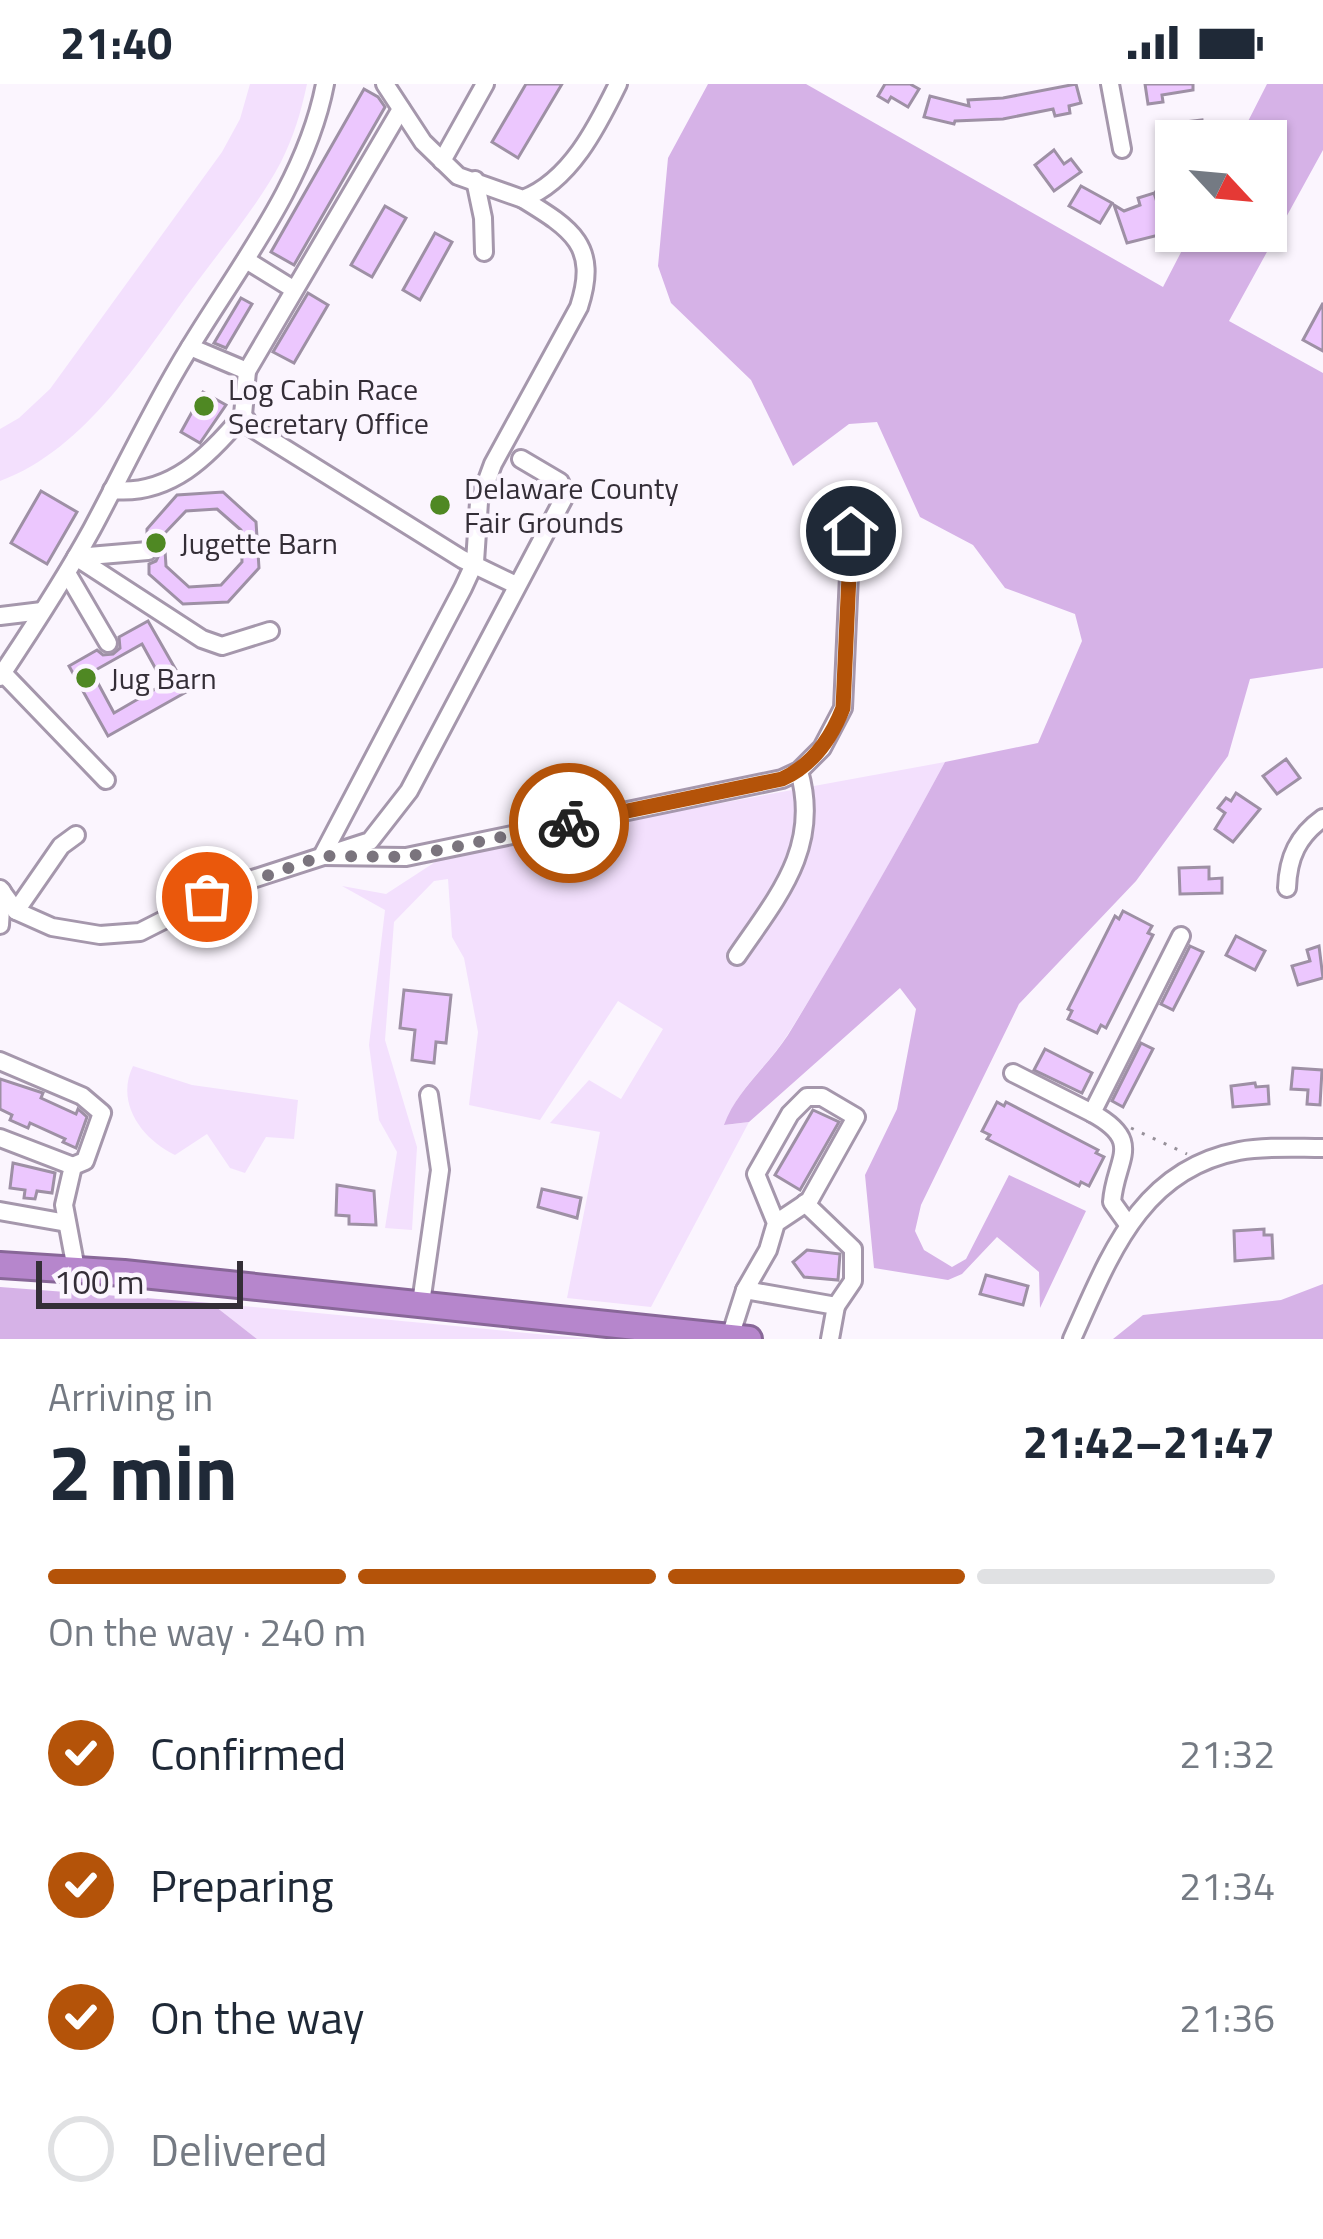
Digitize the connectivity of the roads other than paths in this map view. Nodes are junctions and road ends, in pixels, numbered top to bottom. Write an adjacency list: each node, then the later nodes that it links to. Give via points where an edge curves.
1 (326, 84): 12 (street, via 296,166)
2 (385, 84): 6 (street)
3 (485, 84): 8 (street)
4 (618, 84): 10 (street, via 563,171)
5 (1110, 84): 7 (street)
6 (401, 109): 8 (street); 13 (street)
7 (1123, 149)
8 (442, 160): 9 (street)
9 (475, 180): 10 (street); 11 (street)
10 (523, 199): 21 (street, via 574,235 585,252 587,282 493,464 479,502)
11 (484, 252)
12 (246, 260): 13 (street); 14 (street)
13 (293, 289): 15 (street)
14 (190, 347): 15 (street); 18 (street)
15 (247, 371): 16 (street)
16 (243, 415): 18 (street, via 211,455 183,472 151,489); 21 (street, via 272,442)
17 (521, 459): 23 (street, via 560,482 565,496)
18 (112, 490): 22 (street)
19 (851, 531): 29 (street, via 843,708)
20 (148, 551): 22 (street)
21 (475, 562): 23 (street); 33 (street)
22 (71, 565): 24 (street); 26 (street, via 222,646); 27 (street)
23 (517, 585): 33 (street, via 392,817 370,841)
24 (42, 611): 25 (street); 28 (street)
25 (0, 616)
26 (270, 631)
27 (108, 644)
28 (2, 675): 30 (street)
29 (800, 771): 33 (street, via 406,857); 39 (street, via 807,830)
30 (106, 780)
31 (1323, 818): 34 (street, via 1290,859)
32 (76, 835): 36 (street)
33 (322, 856): 36 (street, via 231,886 140,932 52,928)
34 (1287, 888)
35 (1, 890): 36 (street); 37 (street)
36 (16, 911)
37 (0, 926)
38 (1180, 936): 43 (street)
39 (737, 956)
40 (0, 1060): 46 (street, via 102,1113 85,1161)
41 (1013, 1073): 43 (street)
42 (429, 1095): 55 (street, via 440,1171)
43 (1092, 1113): 51 (street, via 1123,1142 1112,1202)
44 (0, 1138): 46 (street)
45 (1323, 1148): 51 (street, via 1225,1154 1180,1175)
46 (73, 1166): 49 (street)
47 (805, 1203): 50 (street); 50 (street, via 856,1117 822,1097 807,1097 790,1114 755,1174); 56 (street, via 854,1249 853,1281)
48 (0, 1211): 49 (street)
49 (67, 1223): 53 (street)
50 (776, 1223): 54 (street)
51 (1127, 1223): 59 (street)
52 (0, 1265): 53 (highway)
53 (76, 1269): 55 (highway)
54 (745, 1290): 56 (street); 57 (street)
55 (421, 1303): 57 (highway)
56 (836, 1306): 58 (street)
57 (739, 1338)
58 (830, 1339)
59 (1072, 1339)

